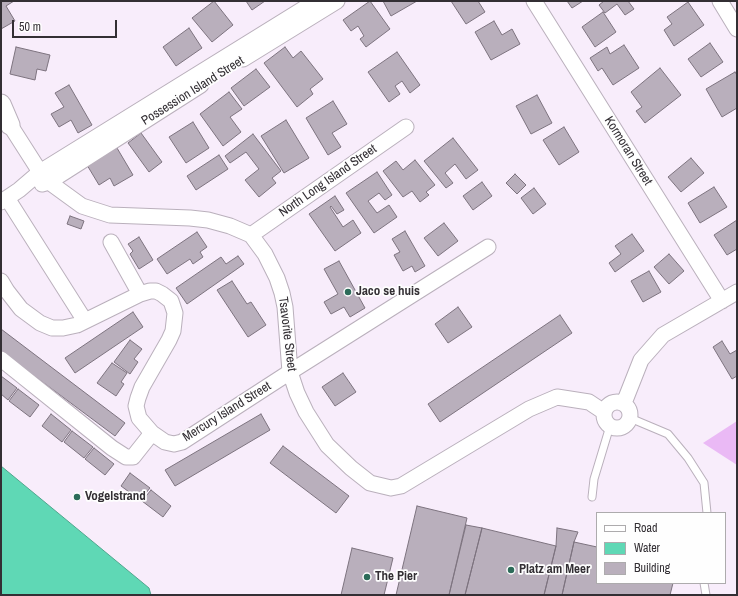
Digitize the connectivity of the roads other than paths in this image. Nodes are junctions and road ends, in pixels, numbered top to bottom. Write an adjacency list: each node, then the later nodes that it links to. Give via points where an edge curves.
1 (316, 1): 9 (street, Possession Island Street)
2 (337, 1): 9 (street, Possession Island Street)
3 (534, 1): 17 (street, Kormoran Street)
4 (720, 1): 5 (street)
5 (737, 29)
6 (1, 104): 7 (street, Tsavorite Street)
7 (6, 120): 9 (street, Tsavorite Street)
8 (406, 128): 11 (street, North Long Island Street)
9 (45, 177): 10 (street); 11 (street, Tsavorite Street, via 82,206 110,215 208,220)
10 (9, 197): 18 (street)
11 (250, 235): 20 (street, Tsavorite Street, via 265,254 282,293)
12 (111, 242): 16 (street)
13 (488, 247): 20 (street, Mercury Island Street)
14 (1, 281): 18 (street, Mercury Island Street, via 21,309 40,324 63,328)
15 (737, 292): 17 (street)
16 (140, 294): 18 (street, Mercury Island Street); 25 (street, Mercury Island Street, via 156,291 162,294 171,301 175,313 169,340 142,387 136,406 139,418)
17 (722, 301): 21 (street, via 663,335 641,360)
18 (85, 321)
19 (1, 359): 25 (street, via 126,457 133,457)
20 (290, 372): 22 (street, Tsavorite Street, via 306,412 327,445 370,483 391,488 401,486 529,409 557,397 589,402); 25 (street, Mercury Island Street, via 182,442 165,442)
21 (624, 403): 22 (street, via 608,405); 23 (street, via 629,410)
22 (604, 412): 24 (street, via 604,420)
23 (630, 418): 24 (street, via 626,425 618,428); 27 (lane, via 668,434 688,458 704,483)
24 (610, 426): 26 (lane, via 594,479)
25 (152, 433)
26 (592, 497)
27 (708, 512)
28 (704, 584): 29 (lane)
29 (706, 595)

